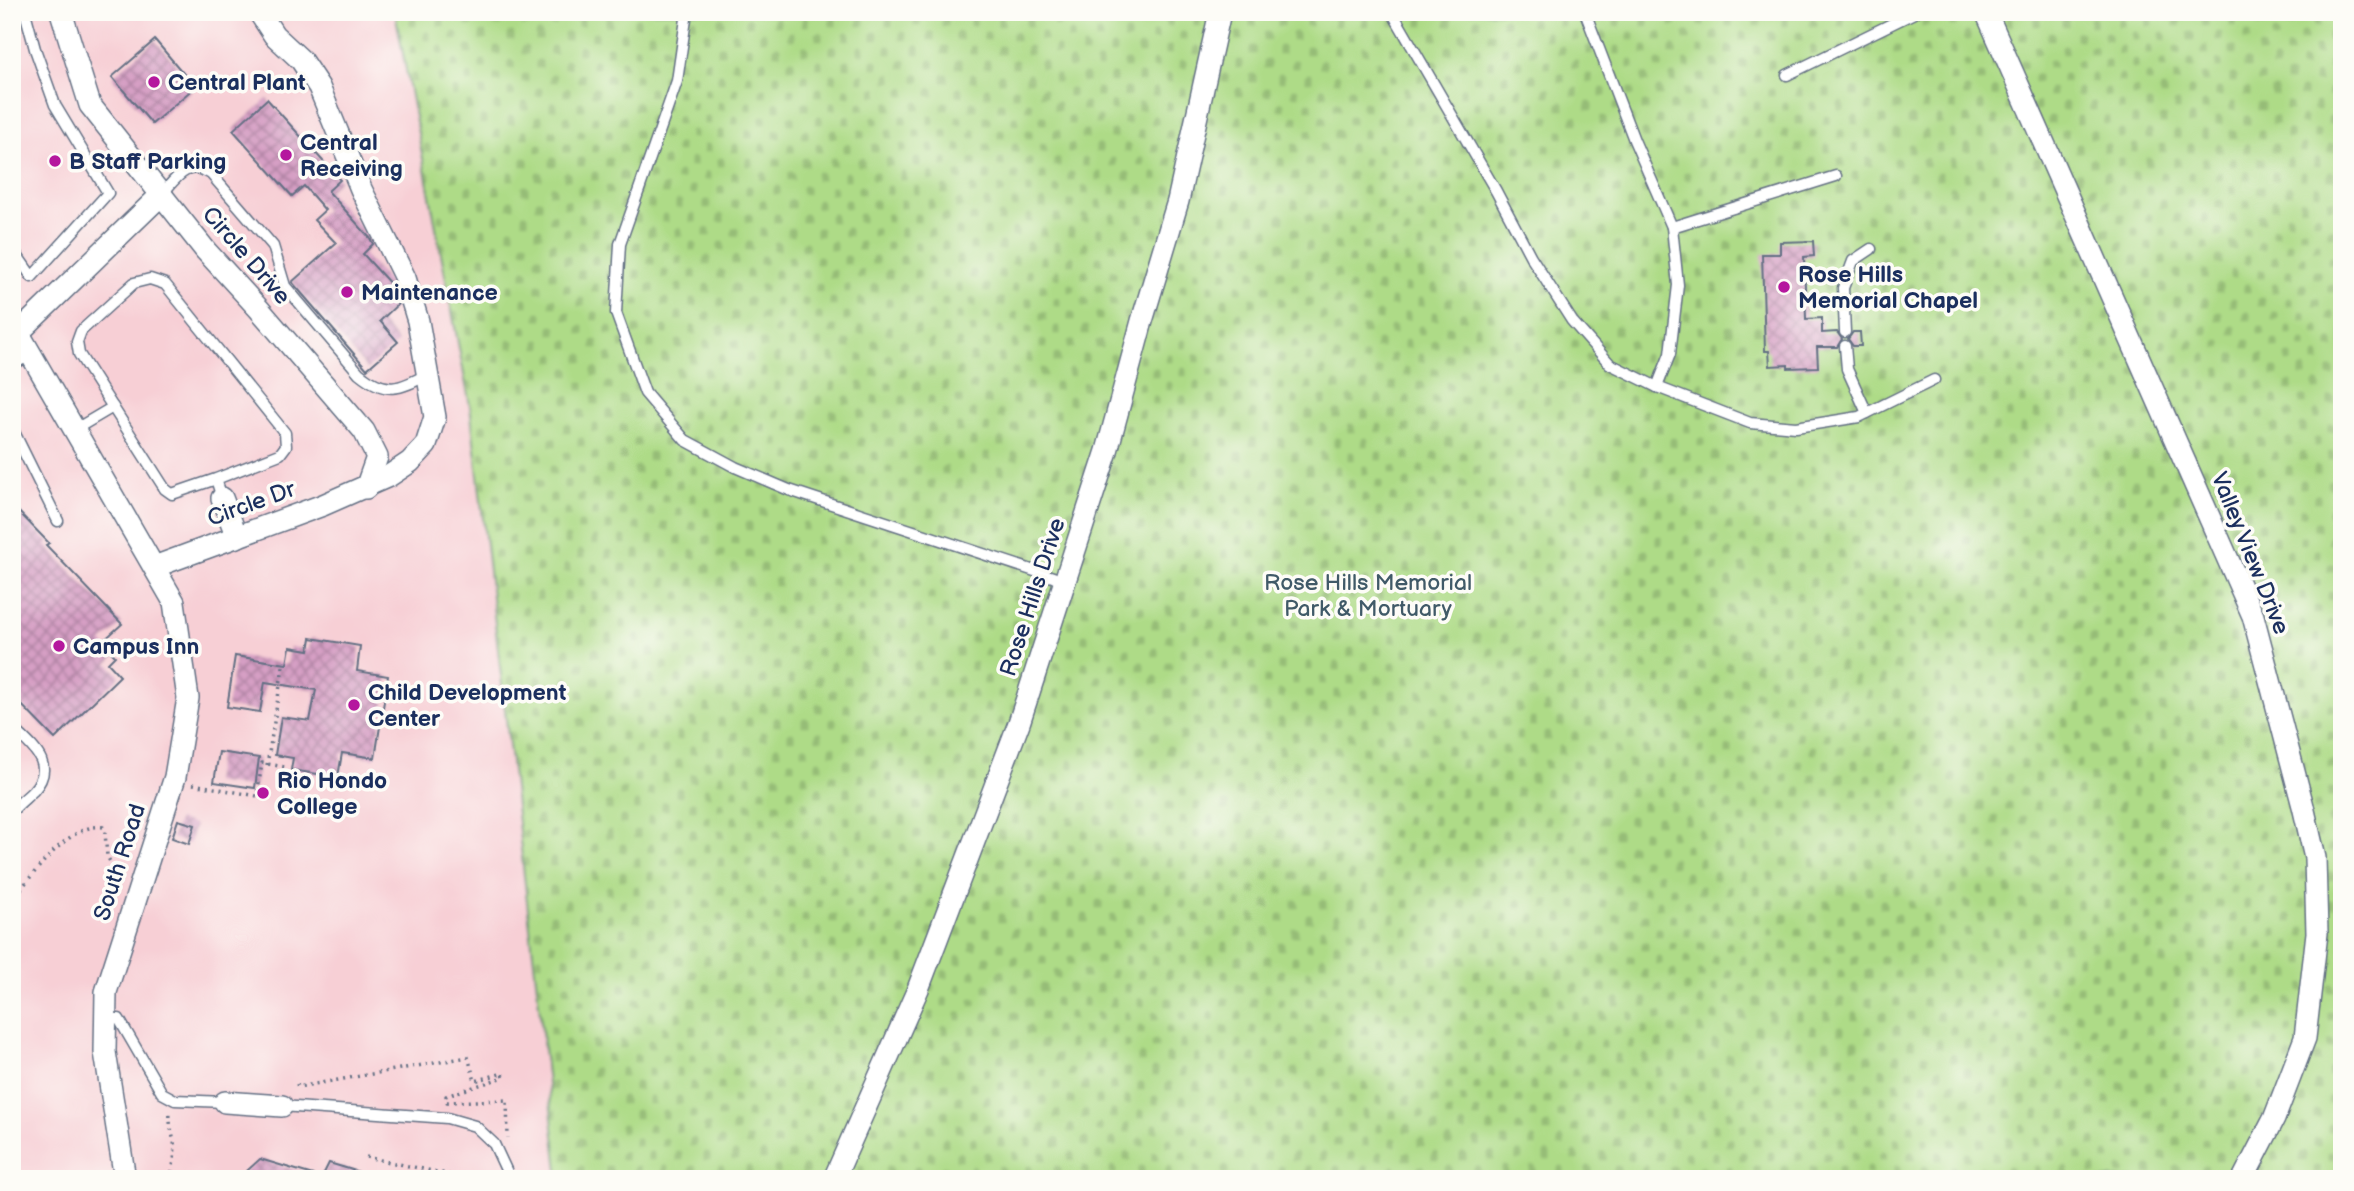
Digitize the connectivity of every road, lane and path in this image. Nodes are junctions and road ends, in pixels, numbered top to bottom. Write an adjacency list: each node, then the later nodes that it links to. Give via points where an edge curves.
1 (25, 12): 14 (lane, via 55,105 108,193 32,277)
2 (61, 12): 12 (street, Circle Drive, via 90,105)
3 (259, 12): 20 (street, Circle Dr, via 319,87 361,189 405,278)
4 (687, 12): 32 (lane, via 677,81 620,244 616,313 645,393 685,440 735,467 789,490)
5 (1220, 12): 32 (street, Rose Hills Drive, via 1178,201)
6 (1392, 12): 22 (lane, via 1572,321 1610,364)
7 (1585, 12): 13 (lane)
8 (1916, 12): 10 (lane)
9 (1986, 12): 53 (street, Valley View Drive, via 2253,616 2304,806 2315,858 2317,933 2305,1038 2274,1119)
10 (1787, 75)
11 (1836, 176): 13 (lane)
12 (162, 194): 17 (street); 20 (lane, via 192,167 211,174 273,246 285,286 359,373 386,389 403,388); 27 (street, Circle Drive, via 364,431 377,457)
13 (1672, 227): 22 (lane, via 1678,285 1670,354)
14 (12, 248)
15 (1871, 249): 16 (lane, via 1853,261 1843,288)
16 (1845, 332)
17 (14, 333): 19 (street)
18 (1845, 346): 24 (lane, via 1847,369)
19 (21, 360): 26 (street)
20 (428, 374): 27 (street, Circle Dr, via 435,417 426,445 410,462)
21 (1934, 380): 24 (lane)
22 (1657, 387): 24 (lane, via 1750,423 1796,427)
23 (113, 407): 26 (lane); 28 (lane, via 165,489 172,494); 28 (lane, via 79,354 81,331 134,283 150,279 165,284 285,433 286,446 280,454)
24 (1867, 413)
25 (12, 428): 29 (lane)
26 (74, 430): 31 (street)
27 (366, 488): 30 (street, Circle Dr)
28 (219, 489): 30 (street)
29 (58, 521)
30 (237, 537): 31 (street, Circle Dr)
31 (154, 567): 39 (street, South Road, via 174,602 188,698 175,777)
32 (1065, 583): 52 (street, Rose Hills Drive, via 1009,751 918,989)
33 (284, 661): 35 (path)
34 (12, 727): 38 (lane, via 40,756 43,766 34,790)
35 (267, 765): 36 (path); 37 (path, via 262,764 257,796)
36 (285, 767)
37 (184, 781)
38 (12, 811)
39 (138, 889): 40 (path, via 122,883 107,856 106,833 95,826 71,836); 41 (street, South Road, via 106,992)
40 (12, 900)
41 (105, 1019): 43 (lane, via 118,1019 162,1093); 48 (street, South Road, via 105,1052)
42 (297, 1084): 46 (path, via 468,1057 475,1082 503,1073 504,1077 446,1096 447,1102 507,1100)
43 (171, 1098): 44 (lane); 49 (path, via 174,1152)
44 (225, 1102): 45 (street)
45 (282, 1106): 51 (lane, via 447,1118 474,1126 494,1144)
46 (508, 1147)
47 (366, 1157): 50 (path)
48 (125, 1179)
49 (170, 1179)
50 (456, 1179)
51 (508, 1179)
52 (834, 1179)
53 (2243, 1179)

